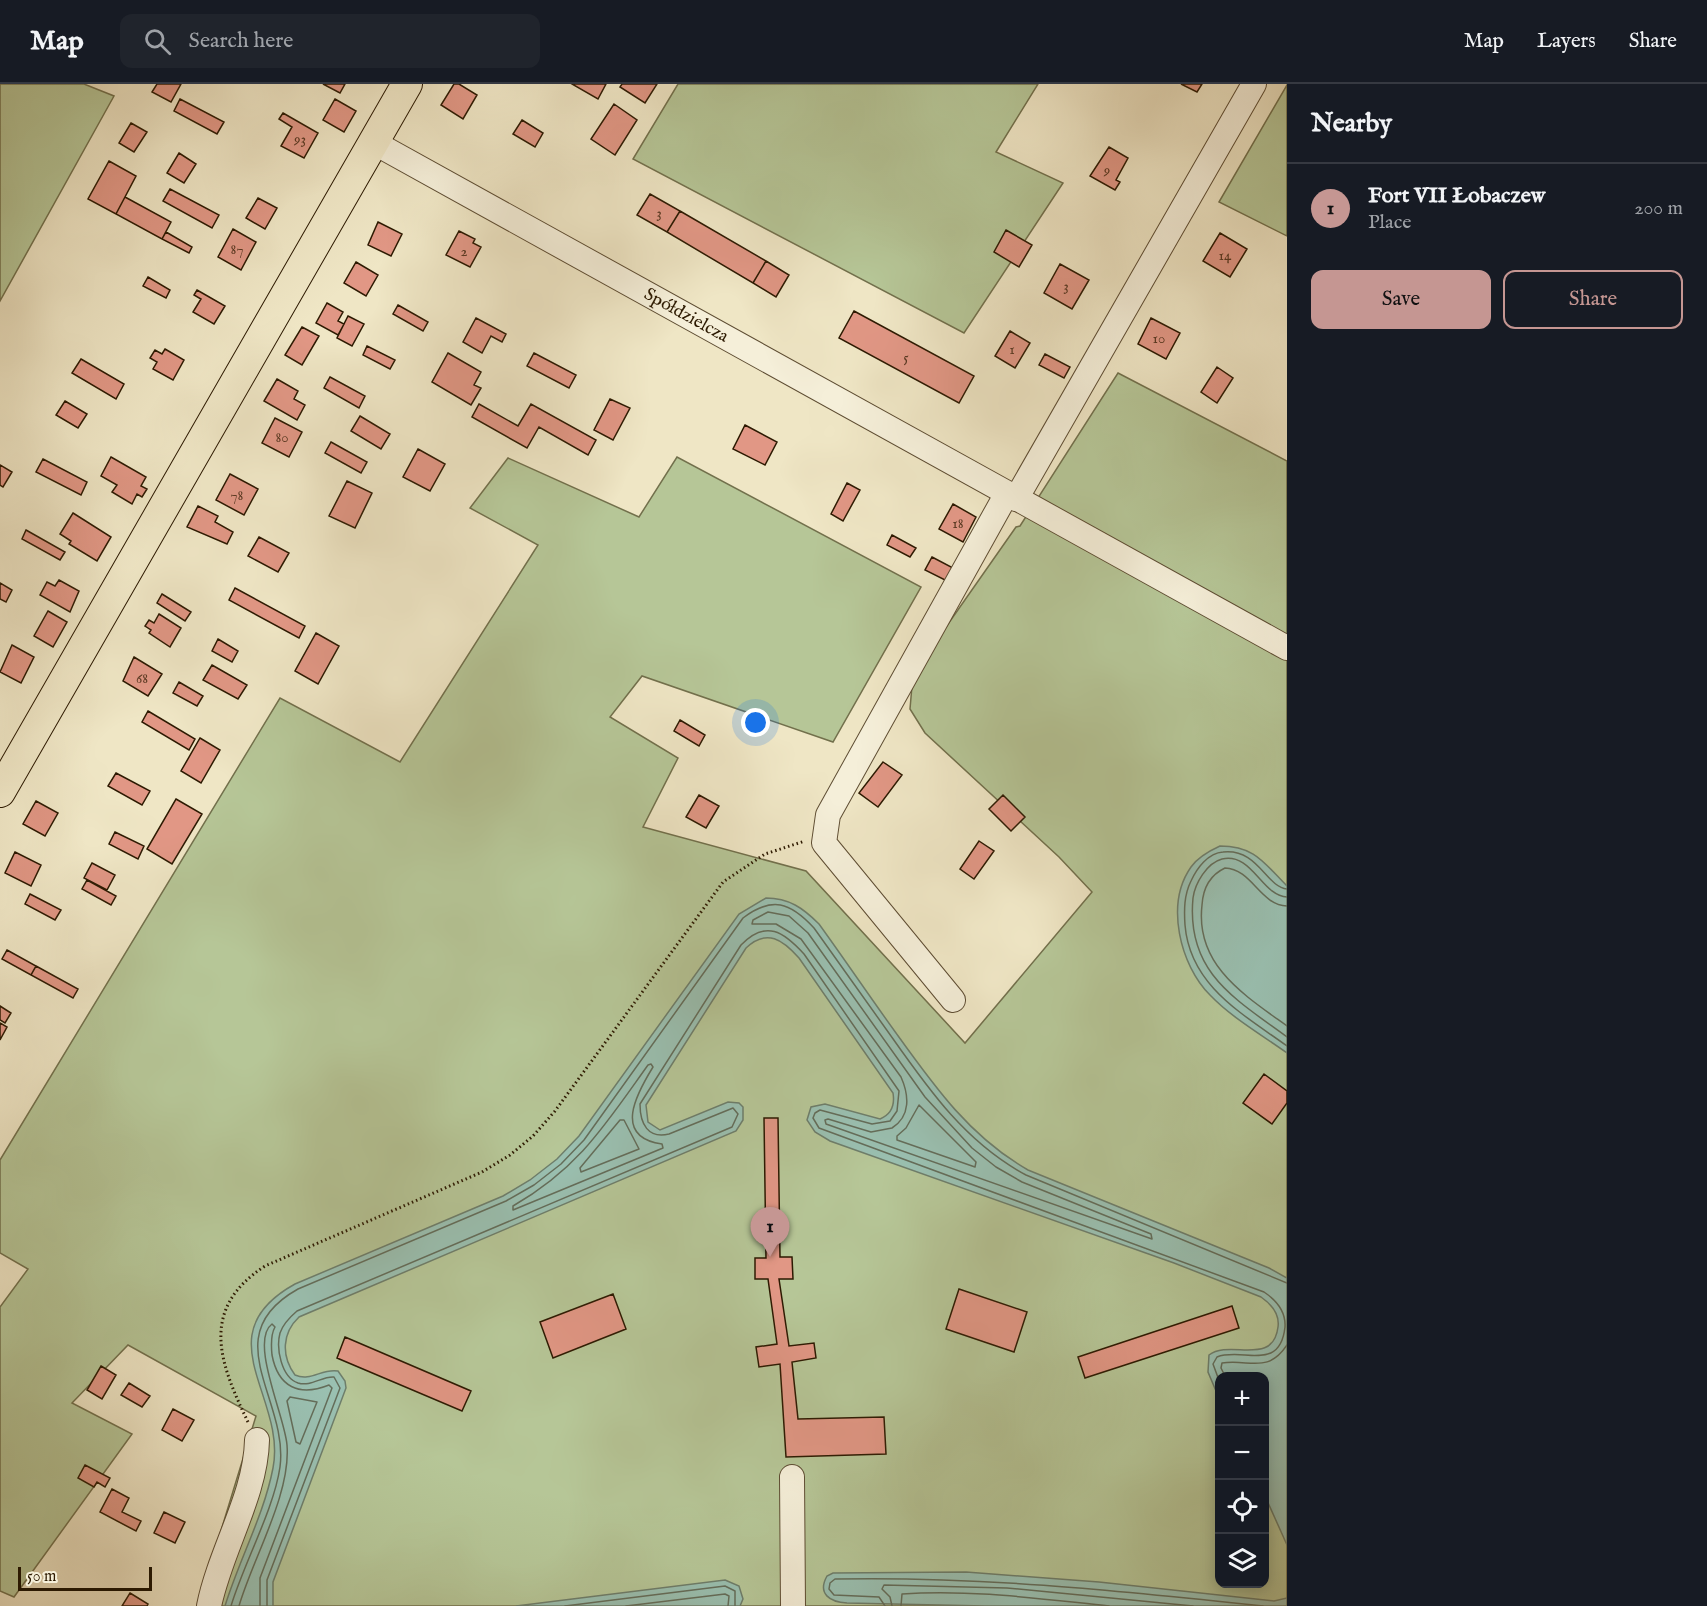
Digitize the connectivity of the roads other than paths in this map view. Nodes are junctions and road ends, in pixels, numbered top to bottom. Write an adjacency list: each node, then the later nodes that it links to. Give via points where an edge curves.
1 (407, 84): 3 (main road)
2 (1254, 84): 4 (street)
3 (373, 142): 4 (street, Spółdzielcza); 6 (main road)
4 (1008, 495): 5 (street, Spółdzielcza); 7 (street, via 828,815 824,843)
5 (1287, 648)
6 (0, 792)
7 (953, 1000)
8 (257, 1440): 10 (street, via 257,1465 215,1576)
9 (792, 1477): 11 (street)
10 (209, 1606)
11 (793, 1606)

